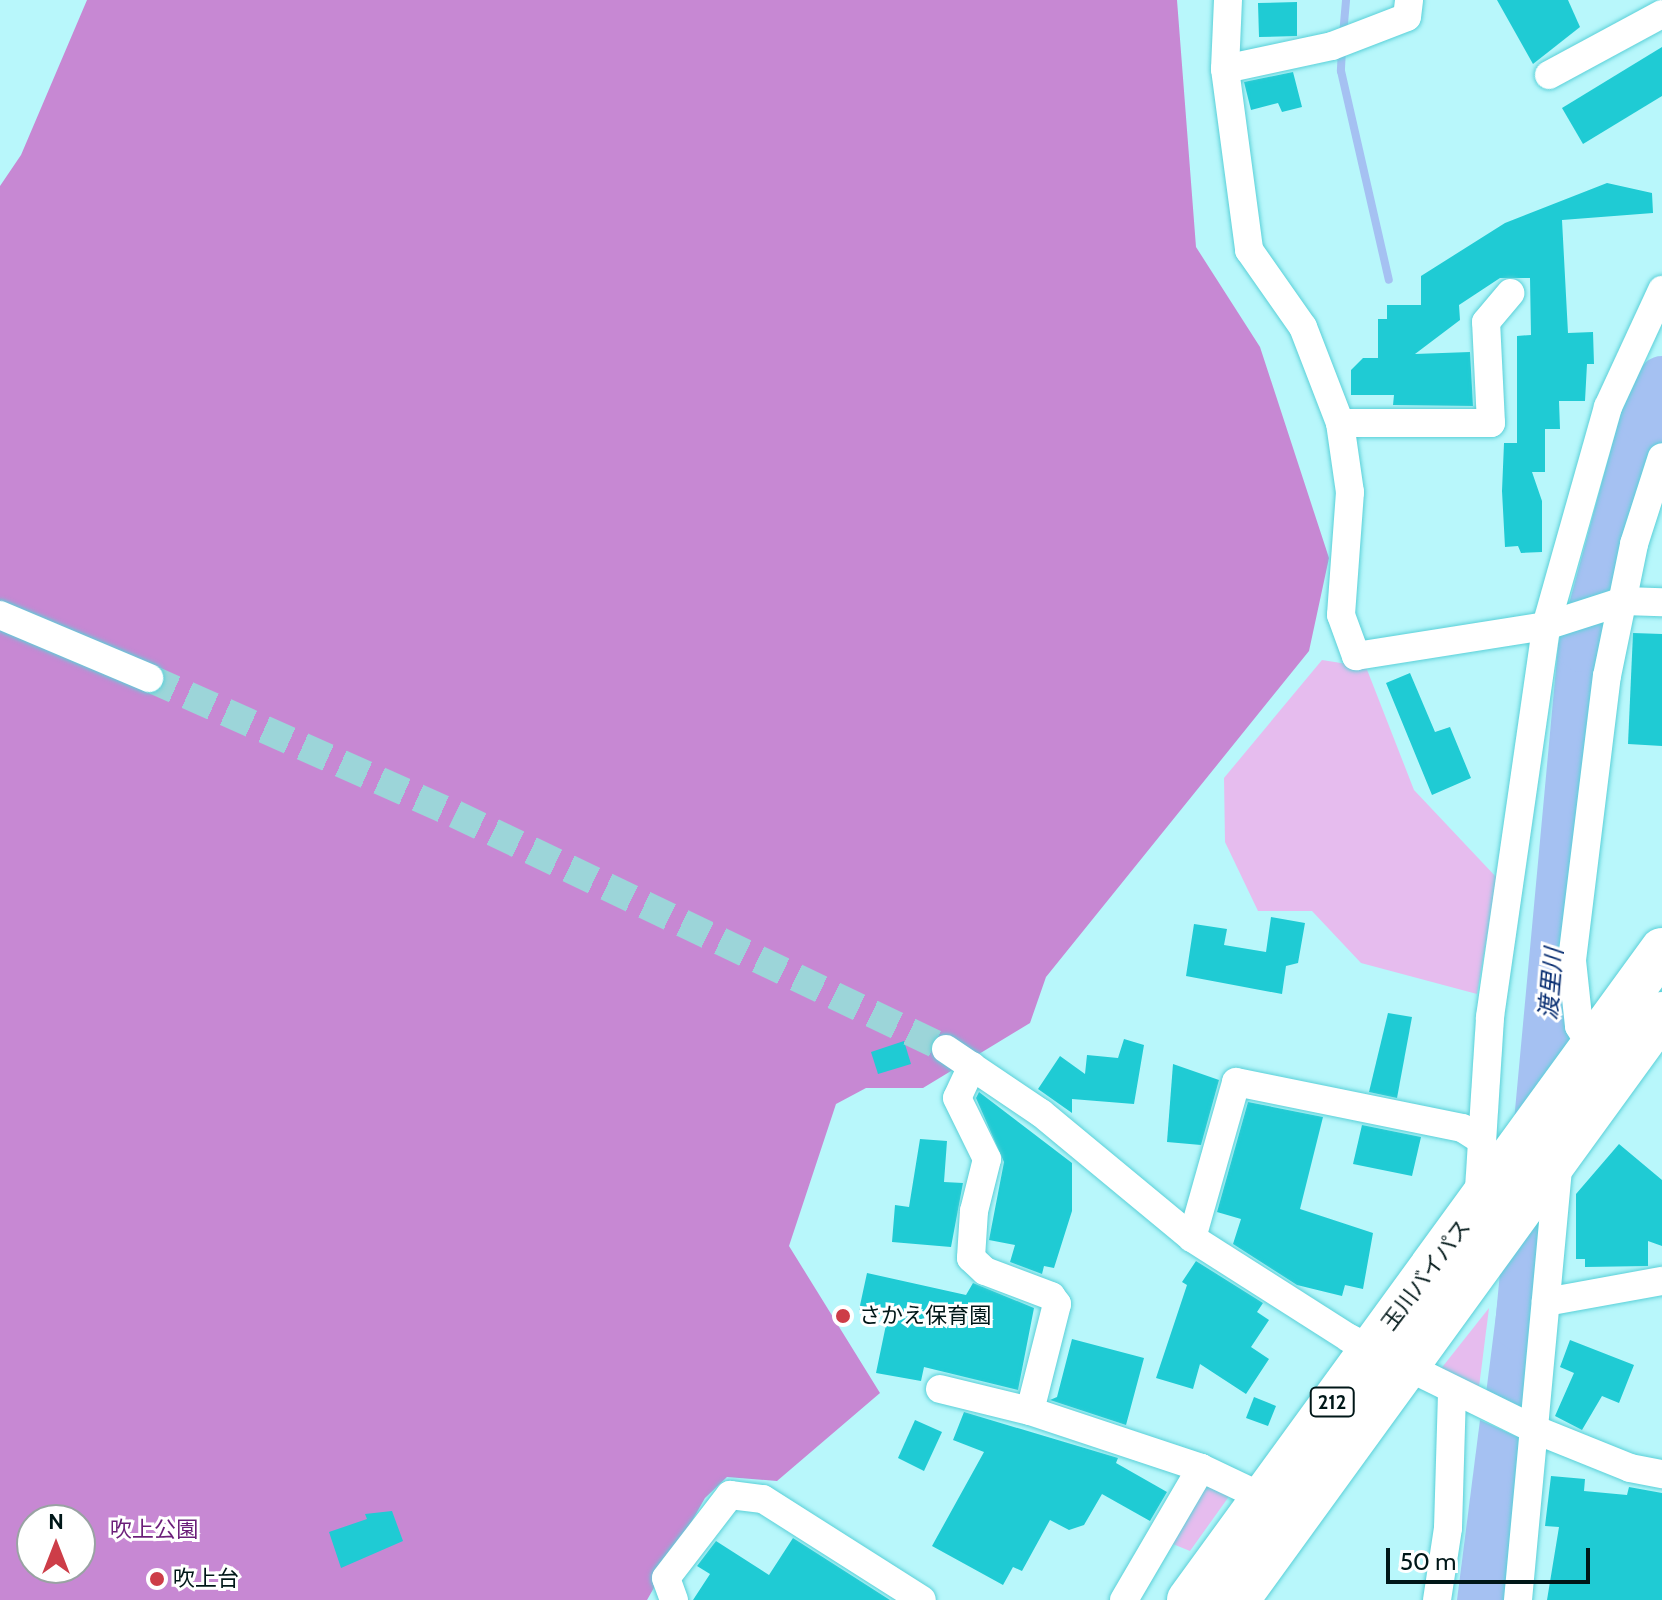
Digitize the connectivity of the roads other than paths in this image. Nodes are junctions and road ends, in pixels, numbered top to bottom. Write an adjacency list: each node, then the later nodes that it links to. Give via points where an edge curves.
1 (1228, 0): 4 (street)
2 (1409, 0): 4 (street, via 1407,17 1342,42)
3 (1662, 14): 5 (street)
4 (1225, 69): 8 (street, via 1249,250 1303,327)
5 (1549, 75)
6 (1662, 290): 13 (street, via 1608,407)
7 (1510, 293): 8 (street, via 1486,322 1491,423)
8 (1340, 423): 13 (street, via 1350,492 1341,615 1356,656)
9 (1662, 457): 10 (street)
10 (1624, 601): 11 (street); 13 (street); 18 (street, via 1601,717 1572,960 1579,1026)
11 (1662, 602)
12 (0, 615): 14 (street)
13 (1546, 626): 20 (street)
14 (149, 678)
15 (1662, 950): 18 (highway, 玉川バイパス / 212)
16 (1662, 1014): 18 (highway, 玉川バイパス / 212)
17 (946, 1049): 19 (street)
18 (1604, 1061): 21 (highway, 玉川バイパス / 212); 22 (highway, 玉川バイパス / 212, via 1563,1086)
19 (972, 1066): 23 (street, via 1041,1113); 30 (street, via 957,1098 987,1159 974,1211 971,1258 1057,1304)
20 (1478, 1138): 22 (street); 23 (street, via 1462,1128 1236,1082)
21 (1559, 1154): 25 (street); 27 (highway, 玉川バイパス / 212)
22 (1478, 1205): 26 (highway, 玉川バイパス / 212)
23 (1192, 1238): 26 (street)
24 (1662, 1281): 25 (street)
25 (1546, 1302): 31 (street)
26 (1371, 1350): 27 (street); 34 (highway, 玉川バイパス / 212)
27 (1408, 1371): 29 (street); 39 (highway, 玉川バイパス / 212)
28 (940, 1389): 30 (street)
29 (1452, 1393): 31 (street); 40 (street, via 1448,1528)
30 (1030, 1411): 32 (street)
31 (1536, 1430): 33 (street, via 1630,1468); 41 (street)
32 (1201, 1468): 34 (street); 37 (street)
33 (1662, 1474)
34 (1262, 1497): 38 (highway, 玉川バイパス / 212)
35 (674, 1600): 36 (street, via 666,1578 730,1495 763,1499)
36 (922, 1600)
37 (1124, 1600)
38 (1189, 1600)
39 (1237, 1600)
40 (1437, 1600)
41 (1518, 1600)

